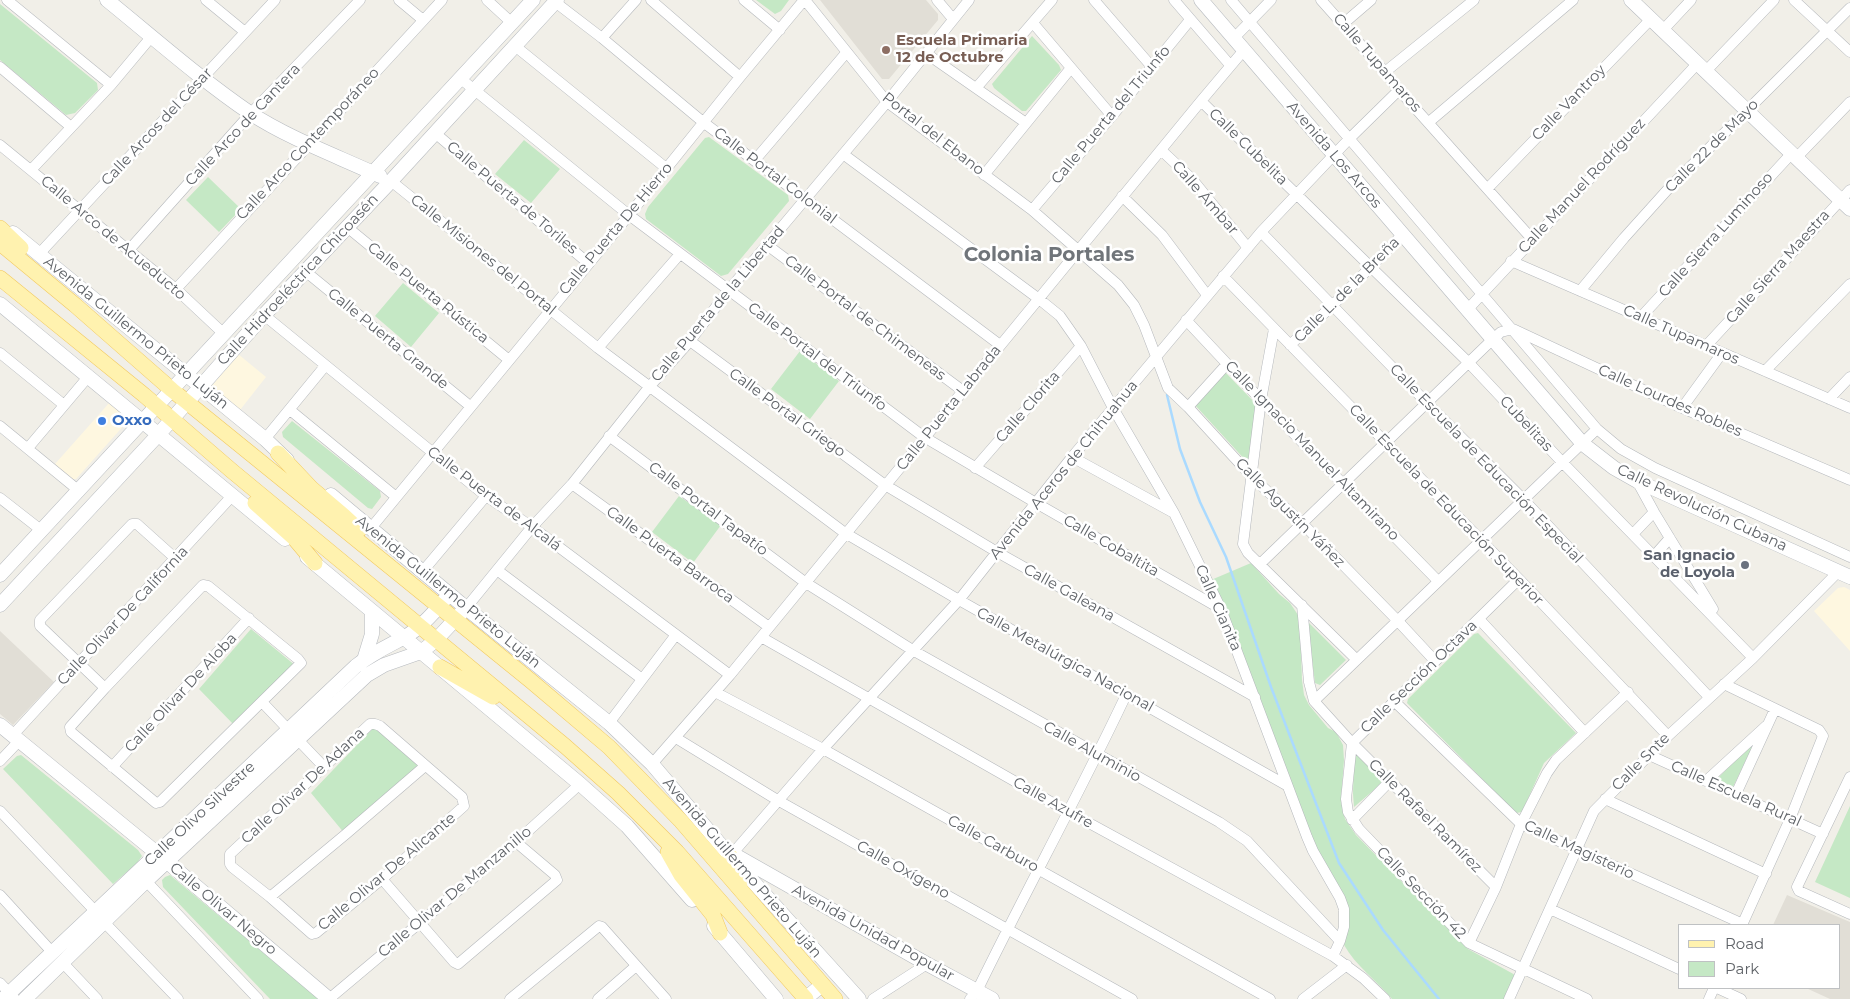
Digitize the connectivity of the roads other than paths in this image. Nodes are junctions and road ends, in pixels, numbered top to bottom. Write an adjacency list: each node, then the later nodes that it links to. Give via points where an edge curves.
1 (7, 0): 61 (street)
2 (107, 0): 44 (street, Calle Misiones del Portal)
3 (206, 0): 42 (street)
4 (275, 0): 42 (street, Calle Arcos del César)
5 (360, 0): 69 (street, Calle Arco de Cantera)
6 (399, 0): 34 (street)
7 (442, 0): 34 (street, Calle Arco Contemporáneo)
8 (487, 0): 37 (street)
9 (533, 0): 37 (street, Calle Hidroeléctrica Chicoasén)
10 (636, 0): 45 (street)
11 (651, 0): 59 (street)
12 (744, 0): 40 (street)
13 (805, 0): 40 (street, Calle Puerta De Hierro); 50 (street, Portal del Ebano)
14 (937, 0): 32 (street)
15 (969, 0): 32 (street, Calle Puerta de la Libertad)
16 (1052, 0): 38 (street)
17 (1094, 0): 54 (street)
18 (1174, 0): 35 (street)
19 (1201, 0): 46 (street, Avenida Los Arcos)
20 (1230, 0): 36 (street)
21 (1271, 0): 36 (street)
22 (1322, 0): 39 (street, Calle Tupamaros)
23 (1371, 0): 39 (street)
24 (1474, 0): 57 (street)
25 (1573, 0): 72 (street)
26 (1631, 0): 33 (street)
27 (1691, 0): 41 (street)
28 (1774, 0): 55 (street, Calle Manuel Rodríguez)
29 (1794, 0): 43 (street)
30 (556, 1): 45 (street, Calle Portal Colonial); 47 (street, Calle Hidroeléctrica Chicoasén)
31 (1850, 8): 43 (street, Calle 22 de Mayo)
32 (953, 18): 51 (street, Calle Puerta de la Libertad)
33 (1651, 19): 41 (street); 89 (street, Calle Vantroy)
34 (423, 20): 77 (street, Calle Arco Contemporáneo)
35 (1190, 20): 52 (street); 54 (street, Calle Puerta del Triunfo)
36 (1249, 22): 46 (street); 76 (street)
37 (512, 23): 60 (street, Calle Hidroeléctrica Chicoasén)
38 (1033, 23): 56 (street); 62 (street)
39 (1343, 24): 57 (street, Calle Tupamaros)
40 (780, 30): 59 (street, Calle Puerta De Hierro)
41 (1663, 30): 55 (street)
42 (245, 32): 58 (street, Calle Arcos del César)
43 (1827, 32): 49 (street); 68 (street, Calle 22 de Mayo)
44 (152, 36): 58 (street, Calle Misiones del Portal); 61 (street)
45 (602, 38): 71 (street, Calle Portal Colonial)
46 (1234, 38): 48 (street, Avenida Los Arcos)
47 (515, 46): 64 (street, Calle Hidroeléctrica Chicoasén); 84 (street)
48 (1244, 50): 52 (street, Calle Puerta Labrada); 81 (street, Avenida Los Arcos)
49 (1850, 52)
50 (846, 53): 66 (street, Portal del Ebano); 83 (street)
51 (927, 54): 62 (street); 66 (street, Calle Puerta de la Libertad)
52 (1230, 66): 65 (street, Calle Puerta Labrada)
53 (0, 67): 74 (street)
54 (1152, 67): 70 (street, Calle Puerta del Triunfo)
55 (1702, 67): 68 (street); 102 (street, Calle Manuel Rodríguez)
56 (1071, 68): 70 (street); 73 (street)
57 (1385, 72): 63 (street, Calle Tupamaros)
58 (203, 77): 69 (street, Calle Misiones del Portal); 95 (street, Calle Arcos del César)
59 (740, 77): 71 (street, Calle Puerta De Hierro)
60 (460, 79): 64 (street, Calle Portal del Triunfo); 86 (street, Calle Hidroeléctrica Chicoasén)
61 (111, 85): 74 (street)
62 (977, 87): 73 (street)
63 (1399, 90): 72 (street, Calle Tupamaros); 76 (street, Avenida Aceros de Chihuahua)
64 (474, 91): 75 (street, Calle Hidroeléctrica Chicoasén); 96 (street, Calle Portal del Triunfo)
65 (1201, 101): 79 (street, Calle Puerta Labrada); 90 (street, Calle Cubelita)
66 (887, 102): 80 (street, Calle Puerta de la Libertad); 87 (street, Portal del Ebano)
67 (1850, 102): 82 (street, Calle Sierra Luminoso)
68 (1747, 111): 82 (street); 120 (street, Calle 22 de Mayo, via 1669,188)
69 (251, 113): 77 (street, Calle Misiones del Portal); 107 (street, Calle Arco de Cantera)
70 (1112, 116): 94 (street, Calle Puerta del Triunfo)
71 (703, 122): 83 (street, Calle Portal Colonial); 84 (street, Calle Puerta De Hierro)
72 (1429, 122): 89 (street, Calle Tupamaros)
73 (1026, 123): 87 (street)
74 (71, 127): 85 (street)
75 (435, 133): 88 (street, Calle Hidroeléctrica Chicoasén); 111 (street, Calle Puerta de Toriles)
76 (1349, 139): 81 (street, Avenida Aceros de Chihuahua); 121 (street)
77 (308, 144): 86 (street, Calle Misiones del Portal); 118 (street, Calle Arco Contemporáneo)
78 (0, 145): 85 (street, Calle Arco de Acueducto)
79 (1161, 150): 91 (street, Calle Puerta Labrada); 105 (street, Calle Ámbar, via 1192,179)
80 (843, 154): 92 (street, Calle Puerta de la Libertad); 123 (street, Calle Cianita)
81 (1334, 154): 90 (street, Avenida Aceros de Chihuahua); 101 (street, Avenida Los Arcos)
82 (1794, 155): 93 (street); 131 (street, Calle Sierra Luminoso)
83 (755, 160): 92 (street, Calle Portal Colonial)
84 (666, 168): 96 (street, Calle Puerta De Hierro)
85 (31, 170): 95 (street, Calle Arco de Acueducto)
86 (374, 173): 88 (street, Calle Misiones del Portal); 135 (street, Calle Hidroeléctrica Chicoasén)
87 (984, 175): 94 (street, Portal del Ebano)
88 (391, 181): 98 (street, Calle Hidroeléctrica Chicoasén); 128 (street, Calle Misiones del Portal)
89 (1488, 188): 102 (street, Calle Tupamaros)
90 (1296, 194): 100 (street, Avenida Aceros de Chihuahua); 112 (street, Cubelitas)
91 (1122, 196): 106 (street, Calle Puerta Labrada); 122 (street, via 1162,234)
92 (804, 199): 104 (street, Calle Puerta de la Libertad); 138 (street, Calle Portal Colonial)
93 (1847, 199): 141 (street, Calle Sierra Maestra)
94 (1032, 210): 106 (street, Portal del Ebano)
95 (79, 211): 107 (street, Calle Arco de Acueducto); 108 (street, Calle Arcos del César)
96 (629, 215): 109 (street, Calle Portal del Triunfo); 111 (street, Calle Puerta De Hierro)
97 (0, 223): 108 (street, Avenida Guillermo Prieto Luján)
98 (347, 227): 113 (street, Calle Hidroeléctrica Chicoasén); 146 (street, Calle Puerta Rústica)
99 (0, 228): 125 (main road, via 45,270)
100 (1261, 232): 105 (street, Avenida Aceros de Chihuahua); 126 (street, Calle Escuela de Educación Especial)
101 (1403, 234): 112 (street, Calle L. de la Breña); 129 (street, Avenida Los Arcos)
102 (1532, 239): 110 (street, Calle Manuel Rodríguez)
103 (0, 243): 125 (main road, Avenida Guillermo Prieto Luján)
104 (767, 245): 119 (street, Calle Puerta de la Libertad); 157 (street, Calle Portal de Chimeneas)
105 (1248, 248): 114 (street, Avenida Aceros de Chihuahua)
106 (1079, 250): 123 (street, Calle Puerta Labrada); 145 (street, Portal del Ebano, via 1118,285 1134,305)
107 (128, 251): 118 (street, Calle Arco de Acueducto)
108 (39, 254): 151 (street, Avenida Guillermo Prieto Luján)
109 (680, 254): 119 (street, Calle Portal del Triunfo); 142 (street)
110 (1511, 261): 120 (street, Calle Tupamaros); 121 (street, Calle Manuel Rodríguez)
111 (588, 263): 128 (street, Calle Puerta De Hierro)
112 (1371, 268): 126 (street, Calle L. de la Breña); 147 (street, Cubelitas)
113 (306, 271): 130 (street, Calle Hidroeléctrica Chicoasén); 164 (street, Calle Puerta Grande)
114 (1223, 276): 122 (street, Avenida Aceros de Chihuahua); 133 (street, Calle Escuela de Educación Superior)
115 (0, 278): 124 (main road)
116 (0, 284): 124 (main road)
117 (1850, 284): 150 (street)
118 (176, 289): 135 (street, Calle Arco de Acueducto)
119 (728, 290): 137 (street, Calle Puerta de la Libertad); 176 (street, Calle Portal del Triunfo)
120 (1580, 290): 131 (street, Calle Tupamaros)
121 (1482, 294): 129 (street, Calle Manuel Rodríguez); 134 (street)
122 (1207, 295): 132 (street, Avenida Aceros de Chihuahua)
123 (1039, 299): 138 (street, Calle Puerta Labrada); 140 (street, Calle Cianita, via 1060,316)
124 (26, 300): 163 (main road)
125 (75, 305): 156 (main road, Avenida Guillermo Prieto Luján)
126 (1332, 306): 139 (street, Calle L. de la Breña); 161 (street, Calle Escuela de Educación Especial)
127 (1, 308): 152 (street)
128 (550, 308): 142 (street, Calle Misiones del Portal); 146 (street, Calle Puerta De Hierro)
129 (1468, 309): 136 (street, Calle Revolución Cubana)
130 (264, 315): 149 (street, Calle Puerta de Alcalá); 154 (street, Calle Hidroeléctrica Chicoasén)
131 (1641, 317): 141 (street, Calle Tupamaros)
132 (1186, 320): 145 (street, Avenida Aceros de Chihuahua); 148 (street, Calle Ignacio Manuel Altamirano)
133 (1274, 328): 139 (street, Calle Escuela de Educación Superior); 159 (street)
134 (1513, 329): 136 (street, via 1501,332); 167 (street, Calle Lourdes Robles); 173 (street)
135 (224, 334): 151 (street, Calle Hidroeléctrica Chicoasén)
136 (1493, 339): 147 (street); 179 (street, Calle Revolución Cubana)
137 (690, 341): 155 (street, Calle Puerta de la Libertad); 192 (street, Calle Portal Griego)
138 (1000, 344): 157 (street, Calle Puerta Labrada)
139 (1290, 345): 178 (street, Calle Escuela de Educación Superior)
140 (1081, 346): 166 (street, Calle Cianita); 185 (street, Calle Clorita)
141 (1706, 346): 144 (street, Calle Tupamaros)
142 (598, 348): 155 (street, Calle Misiones del Portal)
143 (0, 353): 162 (street)
144 (1722, 353): 150 (street, Calle Tupamaros); 167 (street)
145 (1156, 358): 165 (street, Calle Agustín Yáñez, via 1165,384); 166 (street, Avenida Aceros de Chihuahua)
146 (509, 360): 164 (street, Calle Puerta De Hierro)
147 (1468, 362): 161 (street); 184 (street, Cubelitas)
148 (1226, 364): 159 (street, Calle Ignacio Manuel Altamirano); 165 (street)
149 (325, 366): 169 (street); 181 (street, Calle Puerta de Alcalá)
150 (1765, 371): 158 (street, Calle Tupamaros)
151 (186, 375): 154 (street, Avenida Guillermo Prieto Luján); 156 (street, Calle Hidroeléctrica Chicoasén)
152 (88, 377): 162 (street); 171 (street)
153 (1850, 377): 158 (street)
154 (200, 386): 160 (street, Calle Hidroeléctrica Chicoasén); 177 (street, Avenida Guillermo Prieto Luján)
155 (650, 386): 175 (street, Calle Puerta de la Libertad); 206 (street, Calle Misiones del Portal)
156 (172, 390): 160 (main road, Avenida Guillermo Prieto Luján); 163 (street, Calle Hidroeléctrica Chicoasén)
157 (963, 391): 176 (street, Calle Puerta Labrada)
158 (1829, 399): 168 (street, Calle Tupamaros)
159 (1261, 400): 187 (street); 190 (street, Calle Ignacio Manuel Altamirano)
160 (187, 402): 170 (street, Calle Hidroeléctrica Chicoasén); 211 (main road, Avenida Guillermo Prieto Luján)
161 (1427, 403): 178 (street); 198 (street, Calle Escuela de Educación Especial)
162 (64, 405): 180 (street)
163 (157, 406): 170 (main road); 171 (street, Calle Hidroeléctrica Chicoasén)
164 (470, 406): 181 (street, Calle Puerta De Hierro)
165 (1188, 407): 187 (street, Calle Agustín Yáñez)
166 (1114, 408): 183 (street, Avenida Aceros de Chihuahua); 201 (street, Calle Cianita)
167 (1682, 408): 188 (street, Calle Lourdes Robles)
168 (1850, 408)
169 (290, 410): 177 (street); 195 (street)
170 (172, 419): 174 (street, Calle Hidroeléctrica Chicoasén); 186 (main road)
171 (142, 421): 174 (street); 193 (street, Calle Hidroeléctrica Chicoasén)
172 (0, 426): 180 (street)
173 (1597, 429): 179 (street); 213 (street, via 1621,449 1655,468)
174 (158, 435): 194 (street); 226 (street, Calle Hidroeléctrica Chicoasén)
175 (610, 436): 191 (street, Calle Puerta de la Libertad); 223 (street, Calle Portal Tapatío)
176 (924, 437): 185 (street, Calle Cobaltita); 192 (street, Calle Puerta Labrada)
177 (265, 439): 182 (street, Avenida Guillermo Prieto Luján)
178 (1386, 443): 190 (street); 209 (street, Calle Escuela de Educación Superior)
179 (1583, 444): 184 (street); 189 (street, Calle Revolución Cubana)
180 (28, 448): 193 (street)
181 (432, 452): 195 (street, Calle Puerta De Hierro); 196 (street, Calle Puerta de Alcalá)
182 (278, 453): 204 (street, Avenida Guillermo Prieto Luján); 211 (main road, via 311,488 358,529)
183 (1072, 457): 199 (street, Avenida Aceros de Chihuahua); 201 (street)
184 (1563, 463): 198 (street); 207 (street, Cubelitas)
185 (974, 468): 199 (street, Calle Cobaltita)
186 (232, 471): 215 (main road, via 258,506 294,538); 237 (main road)
187 (1252, 477): 202 (street, Calle Agustín Yáñez); 216 (street, via 1243,544)
188 (1850, 480)
189 (1637, 481): 200 (street); 220 (street, Calle Revolución Cubana)
190 (1344, 483): 202 (street); 222 (street, Calle Ignacio Manuel Altamirano)
191 (572, 484): 203 (street, Calle Puerta de la Libertad); 238 (street, Calle Puerta Barroca)
192 (885, 485): 206 (street, Calle Puerta Labrada); 210 (street, Calle Galeana)
193 (78, 490): 205 (street, Calle Hidroeléctrica Chicoasén)
194 (232, 496): 214 (street, Calle Olivar De California); 215 (street)
195 (396, 496): 204 (street, Calle Puerta De Hierro)
196 (486, 496): 203 (street, Calle Puerta de Alcalá); 218 (street)
197 (0, 498): 205 (street)
198 (1524, 500): 209 (street); 258 (street, Calle Escuela de Educación Especial)
199 (1036, 503): 210 (street, Avenida Aceros de Chihuahua); 230 (street, Calle Cobaltita)
200 (1654, 512): 207 (street); 208 (street)
201 (1174, 513): 230 (street, Calle Cianita)
202 (1302, 523): 216 (street); 235 (street, Calle Agustín Yáñez)
203 (532, 527): 217 (street, Calle Puerta de la Libertad); 239 (street, Calle Puerta de Alcalá)
204 (371, 528): 218 (street, Avenida Guillermo Prieto Luján)
205 (41, 530): 219 (street, Calle Hidroeléctrica Chicoasén)
206 (845, 533): 223 (street, Calle Puerta Labrada); 225 (street, Calle Metalúrgica Nacional)
207 (1633, 534): 212 (street, Cubelitas)
208 (1670, 538): 212 (street); 236 (street)
209 (1481, 540): 221 (street, Calle Escuela de Educación Superior); 222 (street)
210 (996, 552): 225 (street, Avenida Aceros de Chihuahua); 259 (street, Calle Galeana)
211 (377, 556): 228 (main road, Avenida Guillermo Prieto Luján)
212 (1654, 556): 236 (street, Cubelitas)
213 (1850, 558)
214 (176, 559): 249 (street, Calle Olivar De California); 249 (street, via 137,524 132,524 40,620 40,626)
215 (315, 563): 231 (street)
216 (1260, 564): 227 (street)
217 (496, 570): 229 (street, Calle Puerta de la Libertad); 252 (street)
218 (423, 572): 224 (street, Avenida Guillermo Prieto Luján)
219 (0, 574)
220 (1844, 574): 245 (street, Calle Snte)
221 (1519, 579): 233 (street, Calle Sección Octava); 256 (street, Calle Escuela de Educación Superior)
222 (1438, 580): 235 (street)
223 (806, 583): 238 (street, Calle Puerta Labrada); 243 (street, Calle Aluminio)
224 (449, 593): 228 (street, Calle Olivo Silvestre); 229 (street, Avenida Guillermo Prieto Luján)
225 (959, 600): 243 (street, Avenida Aceros de Chihuahua); 257 (street, Calle Metalúrgica Nacional)
226 (0, 605)
227 (1302, 605): 246 (street); 261 (street, via 1309,682)
228 (439, 607): 234 (main road, Avenida Guillermo Prieto Luján); 237 (street, Calle Olivo Silvestre)
229 (466, 608): 234 (street, Calle Olivo Silvestre); 265 (street, Avenida Guillermo Prieto Luján)
230 (1221, 609): 259 (street, Calle Cianita)
231 (372, 611): 241 (street); 247 (street, via 372,634)
232 (249, 618): 254 (street, via 208,586 200,586); 262 (street, via 300,663); 280 (street, Calle Olivar De Aloba)
233 (1479, 619): 248 (street, Calle Sección Octava); 268 (street)
234 (455, 620): 242 (street, Calle Olivo Silvestre); 313 (main road, Avenida Guillermo Prieto Luján, via 609,747 681,821)
235 (1397, 620): 246 (street); 248 (street, Calle Agustín Yáñez)
236 (1722, 625): 245 (street, Cubelitas)
237 (420, 626): 241 (street, Calle Olivo Silvestre); 242 (main road)
238 (769, 627): 240 (street, Calle Puerta Labrada)
239 (675, 636): 251 (street, Calle Puerta de Alcalá); 252 (street)
240 (761, 637): 251 (street, Calle Puerta Labrada); 260 (street, Calle Azufre)
241 (404, 638): 244 (street); 247 (street, Calle Olivo Silvestre)
242 (436, 640): 244 (street, Calle Olivo Silvestre); 274 (main road)
243 (914, 651): 260 (street, Avenida Aceros de Chihuahua); 276 (street, Calle Aluminio)
244 (421, 652): 250 (street); 269 (street, Calle Olivo Silvestre, via 384,665 367,675)
245 (1753, 658): 253 (street, Calle Snte)
246 (1356, 659): 261 (street)
247 (364, 660): 269 (street, Calle Olivo Silvestre)
248 (1435, 662): 263 (street, Calle Sección Octava)
249 (79, 663): 254 (street); 271 (street, Calle Olivar De California)
250 (440, 667): 274 (main road, via 490,694 534,730); 286 (street)
251 (730, 675): 255 (street, Calle Puerta Labrada)
252 (642, 679): 265 (street)
253 (1724, 684): 258 (street, Calle Snte); 264 (street)
254 (105, 688): 280 (street, via 70,727 71,732)
255 (715, 692): 272 (street, Calle Puerta Labrada); 275 (street, Calle Carburo)
256 (1628, 692): 268 (street); 270 (street, Calle Escuela de Educación Superior)
257 (1126, 695): 276 (street); 287 (street, Calle Metalúrgica Nacional)
258 (1709, 697): 270 (street, Calle Snte)
259 (1255, 698): 287 (street, Calle Cianita)
260 (870, 700): 275 (street, Avenida Aceros de Chihuahua); 293 (street, Calle Azufre)
261 (1314, 700): 273 (street, Calle Rafael Ramírez)
262 (262, 702): 269 (street); 280 (street, via 158,803)
263 (1395, 702): 273 (street, Calle Sección Octava); 296 (street, Calle Magisterio)
264 (1775, 709): 266 (street); 294 (street, via 1819,730 1823,739)
265 (609, 723): 279 (street, Avenida Guillermo Prieto Luján)
266 (1769, 723): 285 (street); 288 (street)
267 (0, 725): 271 (street, Calle Olivar Negro)
268 (1585, 733): 296 (street, via 1556,760)
269 (294, 735): 281 (street); 302 (street, Calle Olivo Silvestre)
270 (1668, 736): 277 (street, Calle Snte)
271 (15, 738): 278 (street, Calle Olivar De California); 302 (street, Calle Olivar Negro)
272 (676, 738): 279 (street, Calle Puerta Labrada); 290 (street, Calle Oxígeno)
273 (1352, 742): 284 (street, Calle Rafael Ramírez); 295 (street, Calle Sección Octava, via 1346,799)
274 (565, 746): 297 (main road)
275 (823, 749): 290 (street, Avenida Aceros de Chihuahua); 303 (street, Calle Carburo)
276 (1097, 755): 293 (street); 320 (street, Calle Aluminio, via 1248,841)
277 (1649, 755): 285 (street, Calle Escuela Rural); 289 (street, Calle Snte)
278 (0, 761)
279 (652, 764): 301 (street, Avenida Guillermo Prieto Luján)
280 (112, 766)
281 (323, 766): 282 (street, Calle Olivar De Adana, via 366,727 375,724); 309 (street, Calle Olivar De Adana, via 230,854 232,867)
282 (424, 766): 291 (street, Calle Olivar De Adana, via 462,797 465,802); 309 (street)
283 (1850, 777): 298 (street)
284 (1391, 780): 295 (street); 307 (street, Calle Rafael Ramírez)
285 (1706, 781): 288 (street, Calle Escuela Rural)
286 (580, 784): 299 (street, Calle Olivar De Manzanillo); 319 (street, via 627,826)
287 (1286, 785): 320 (street, Calle Cianita, via 1313,851 1344,909)
288 (1736, 794): 294 (street, Calle Escuela Rural)
289 (1605, 799): 300 (street, Calle Snte, via 1594,811); 304 (street)
290 (779, 801): 301 (street, Avenida Aceros de Chihuahua); 317 (street, Calle Oxígeno)
291 (463, 808): 305 (street, Calle Olivar De Alicante)
292 (0, 811): 312 (street)
293 (1067, 811): 303 (street); 323 (street, Calle Azufre)
294 (1790, 819): 298 (street, Calle Escuela Rural); 304 (street)
295 (1352, 820): 321 (street, Calle Sección 42)
296 (1521, 824): 300 (street, Calle Magisterio); 307 (street)
297 (656, 831): 319 (main road, via 681,875 713,915); 343 (main road)
298 (1823, 834): 311 (street, via 1798,889)
299 (516, 842): 314 (street, Calle Olivar De Manzanillo); 314 (street, via 557,880 460,963 454,962)
300 (1576, 849): 310 (street, Calle Snte); 315 (street, Calle Magisterio)
301 (731, 855): 313 (main road, via 735,870); 325 (street, Avenida Unidad Popular); 344 (street, Avenida Guillermo Prieto Luján)
302 (163, 858): 306 (street, Calle Olivo Silvestre); 312 (street, Calle Olivo Silvestre); 338 (street, Calle Olivar Negro)
303 (1038, 869): 317 (street); 348 (street, Calle Carburo)
304 (1766, 874): 316 (street)
305 (382, 879): 314 (street); 318 (street, Calle Olivar De Alicante, via 316,933)
306 (146, 881): 312 (street, Calle Olivo Silvestre); 337 (street)
307 (1496, 887): 321 (street)
308 (0, 895): 322 (street)
309 (270, 897): 318 (street, Calle Olivar De Adana)
310 (1550, 909): 328 (street, Calle Snte); 329 (street)
311 (1850, 914)
312 (100, 917): 322 (street, Calle Olivo Silvestre); 324 (street, Calle Olivo Silvestre); 336 (street)
313 (764, 919): 332 (main road, Avenida Guillermo Prieto Luján)
314 (419, 923): 338 (street, Calle Olivar De Manzanillo)
315 (1741, 924)
316 (1743, 924)
317 (1007, 929): 333 (street); 347 (street, Calle Oxígeno)
318 (310, 933)
319 (720, 933): 342 (street)
320 (1340, 941): 323 (street)
321 (1469, 943): 328 (street, Calle Sección 42)
322 (52, 952): 331 (street, Calle Olivo Silvestre)
323 (1333, 956): 326 (street, Calle Azufre)
324 (63, 963): 334 (street, Calle Olivo Silvestre); 335 (street)
325 (927, 964): 333 (street, Avenida Unidad Popular); 345 (street)
326 (1347, 965): 349 (street); 350 (street, Calle Azufre)
327 (636, 966): 339 (street, via 599,926); 340 (street); 341 (street)
328 (1523, 970): 351 (street, Calle Snte); 352 (street, Calle Sección 42)
329 (1678, 970)
330 (1718, 989): 353 (street)
331 (7, 993)
332 (828, 994): 343 (street)
333 (974, 995): 346 (street, Avenida Unidad Popular)
334 (25, 999)
335 (97, 999)
336 (178, 999)
337 (258, 999)
338 (329, 999)
339 (510, 999)
340 (598, 999)
341 (666, 999)
342 (776, 999)
343 (806, 999)
344 (859, 999)
345 (872, 999)
346 (992, 999)
347 (1132, 999)
348 (1270, 999)
349 (1302, 999)
350 (1384, 999)
351 (1509, 999)
352 (1587, 999)
353 (1741, 999)

